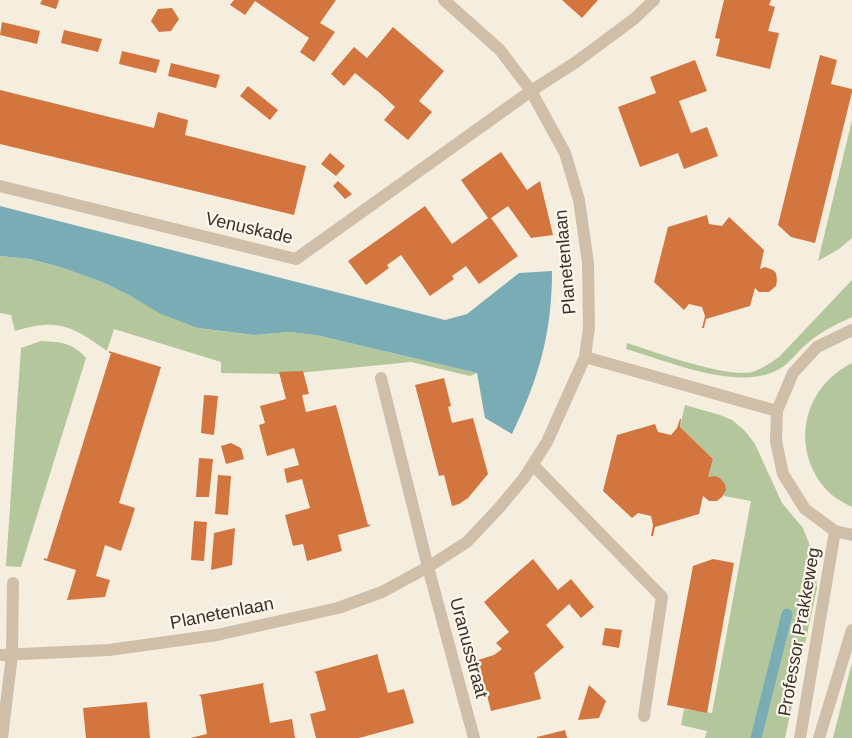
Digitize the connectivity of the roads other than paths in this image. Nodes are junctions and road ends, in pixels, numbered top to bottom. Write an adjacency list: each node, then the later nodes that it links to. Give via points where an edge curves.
1 (444, 0): 3 (street, Planetenlaan, via 500,50)
2 (654, 0): 3 (street, Venuskade, via 576,62)
3 (531, 91): 4 (street, Venuskade, via 296,259); 6 (street, Planetenlaan, via 565,153 579,200 588,263 589,327)
4 (0, 186)
5 (852, 330): 8 (street, via 817,347 799,366)
6 (585, 357): 8 (street); 9 (street, Planetenlaan, via 547,442)
7 (382, 378): 12 (street)
8 (777, 411): 10 (street, via 776,442 783,474 805,509)
9 (533, 465): 12 (street, Planetenlaan, via 467,542); 16 (street, via 662,598)
10 (835, 531): 11 (street); 19 (street, Professor Prakkeweg)
11 (852, 535)
12 (428, 567): 15 (street, Planetenlaan, via 382,592 338,608 218,635 109,650); 18 (street, Uranusstraat)
13 (13, 583): 15 (street)
14 (852, 630): 20 (street)
15 (6, 655): 17 (street)
16 (644, 716)
17 (2, 738)
18 (474, 738)
19 (800, 738)
20 (819, 738)

